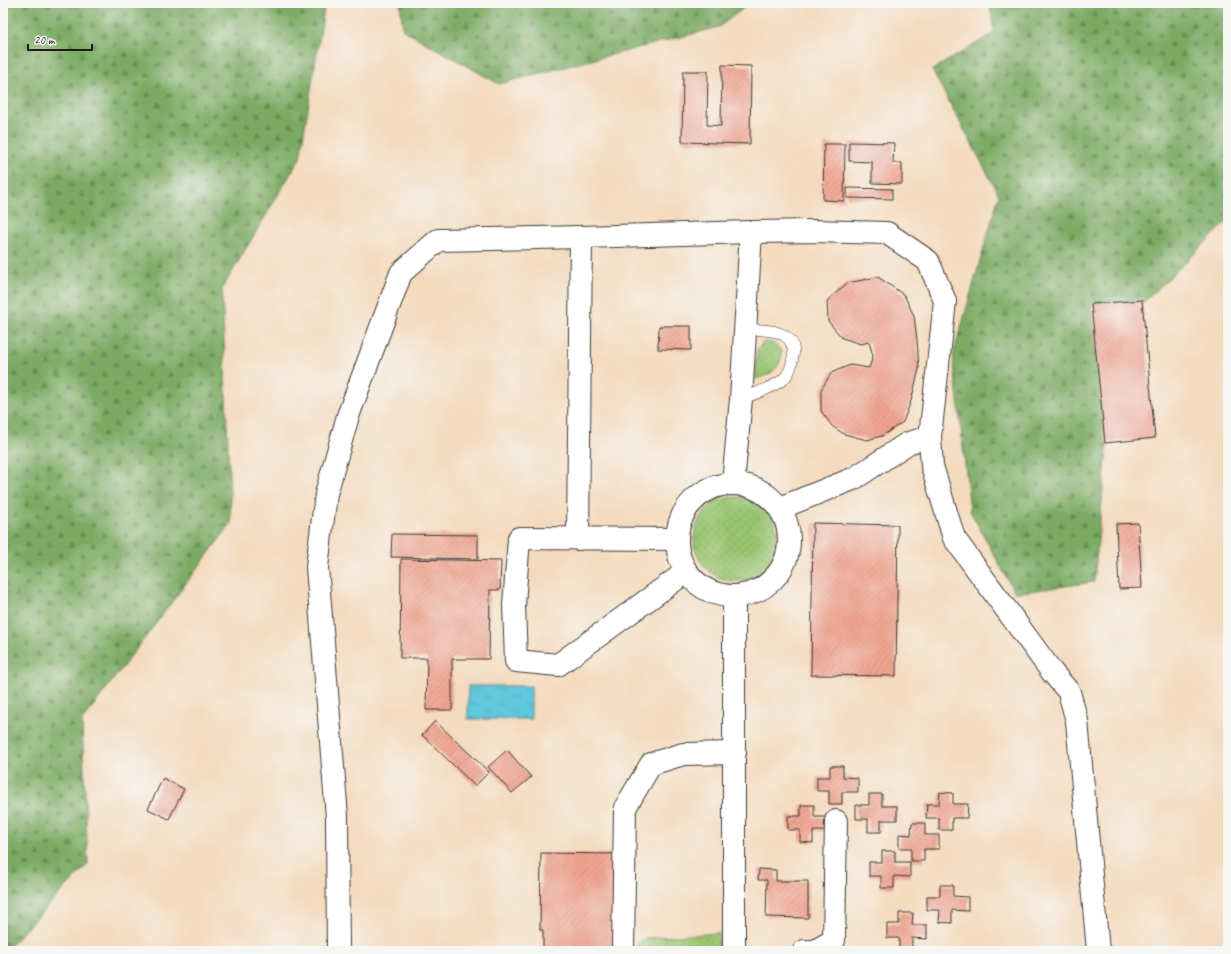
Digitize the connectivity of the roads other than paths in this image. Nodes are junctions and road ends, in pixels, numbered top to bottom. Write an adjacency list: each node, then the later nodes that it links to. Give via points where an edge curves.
1 (751, 232): 2 (street); 3 (street); 5 (street, via 887,233 928,261 945,301)
2 (580, 237): 8 (street); 14 (street, via 438,240 401,273 348,416 326,494 317,567 337,817)
3 (745, 330): 4 (street); 4 (lane, via 769,330 782,334 791,342 794,351 787,376 762,391)
4 (741, 399): 6 (street)
5 (930, 437): 7 (street, via 908,443 855,478); 18 (street, via 932,466 954,538 1052,672 1070,692 1077,721)
6 (733, 483): 7 (street, via 751,486 767,495); 9 (street, via 716,485 700,493 687,506 678,521)
7 (780, 508): 11 (street, via 787,523 790,541 787,558 779,573 766,585 751,593)
8 (578, 538): 9 (street); 10 (street, via 519,538 514,605 516,661 558,665)
9 (676, 539): 10 (street, via 678,556)
10 (686, 572): 11 (street, via 699,586 715,594)
11 (734, 596): 12 (street)
12 (735, 753): 15 (street, via 683,754 651,764 625,808); 16 (street)
13 (836, 820): 17 (street, via 834,940 815,951)
14 (338, 951)
15 (623, 951)
16 (734, 951)
17 (804, 951)
18 (1098, 951)

